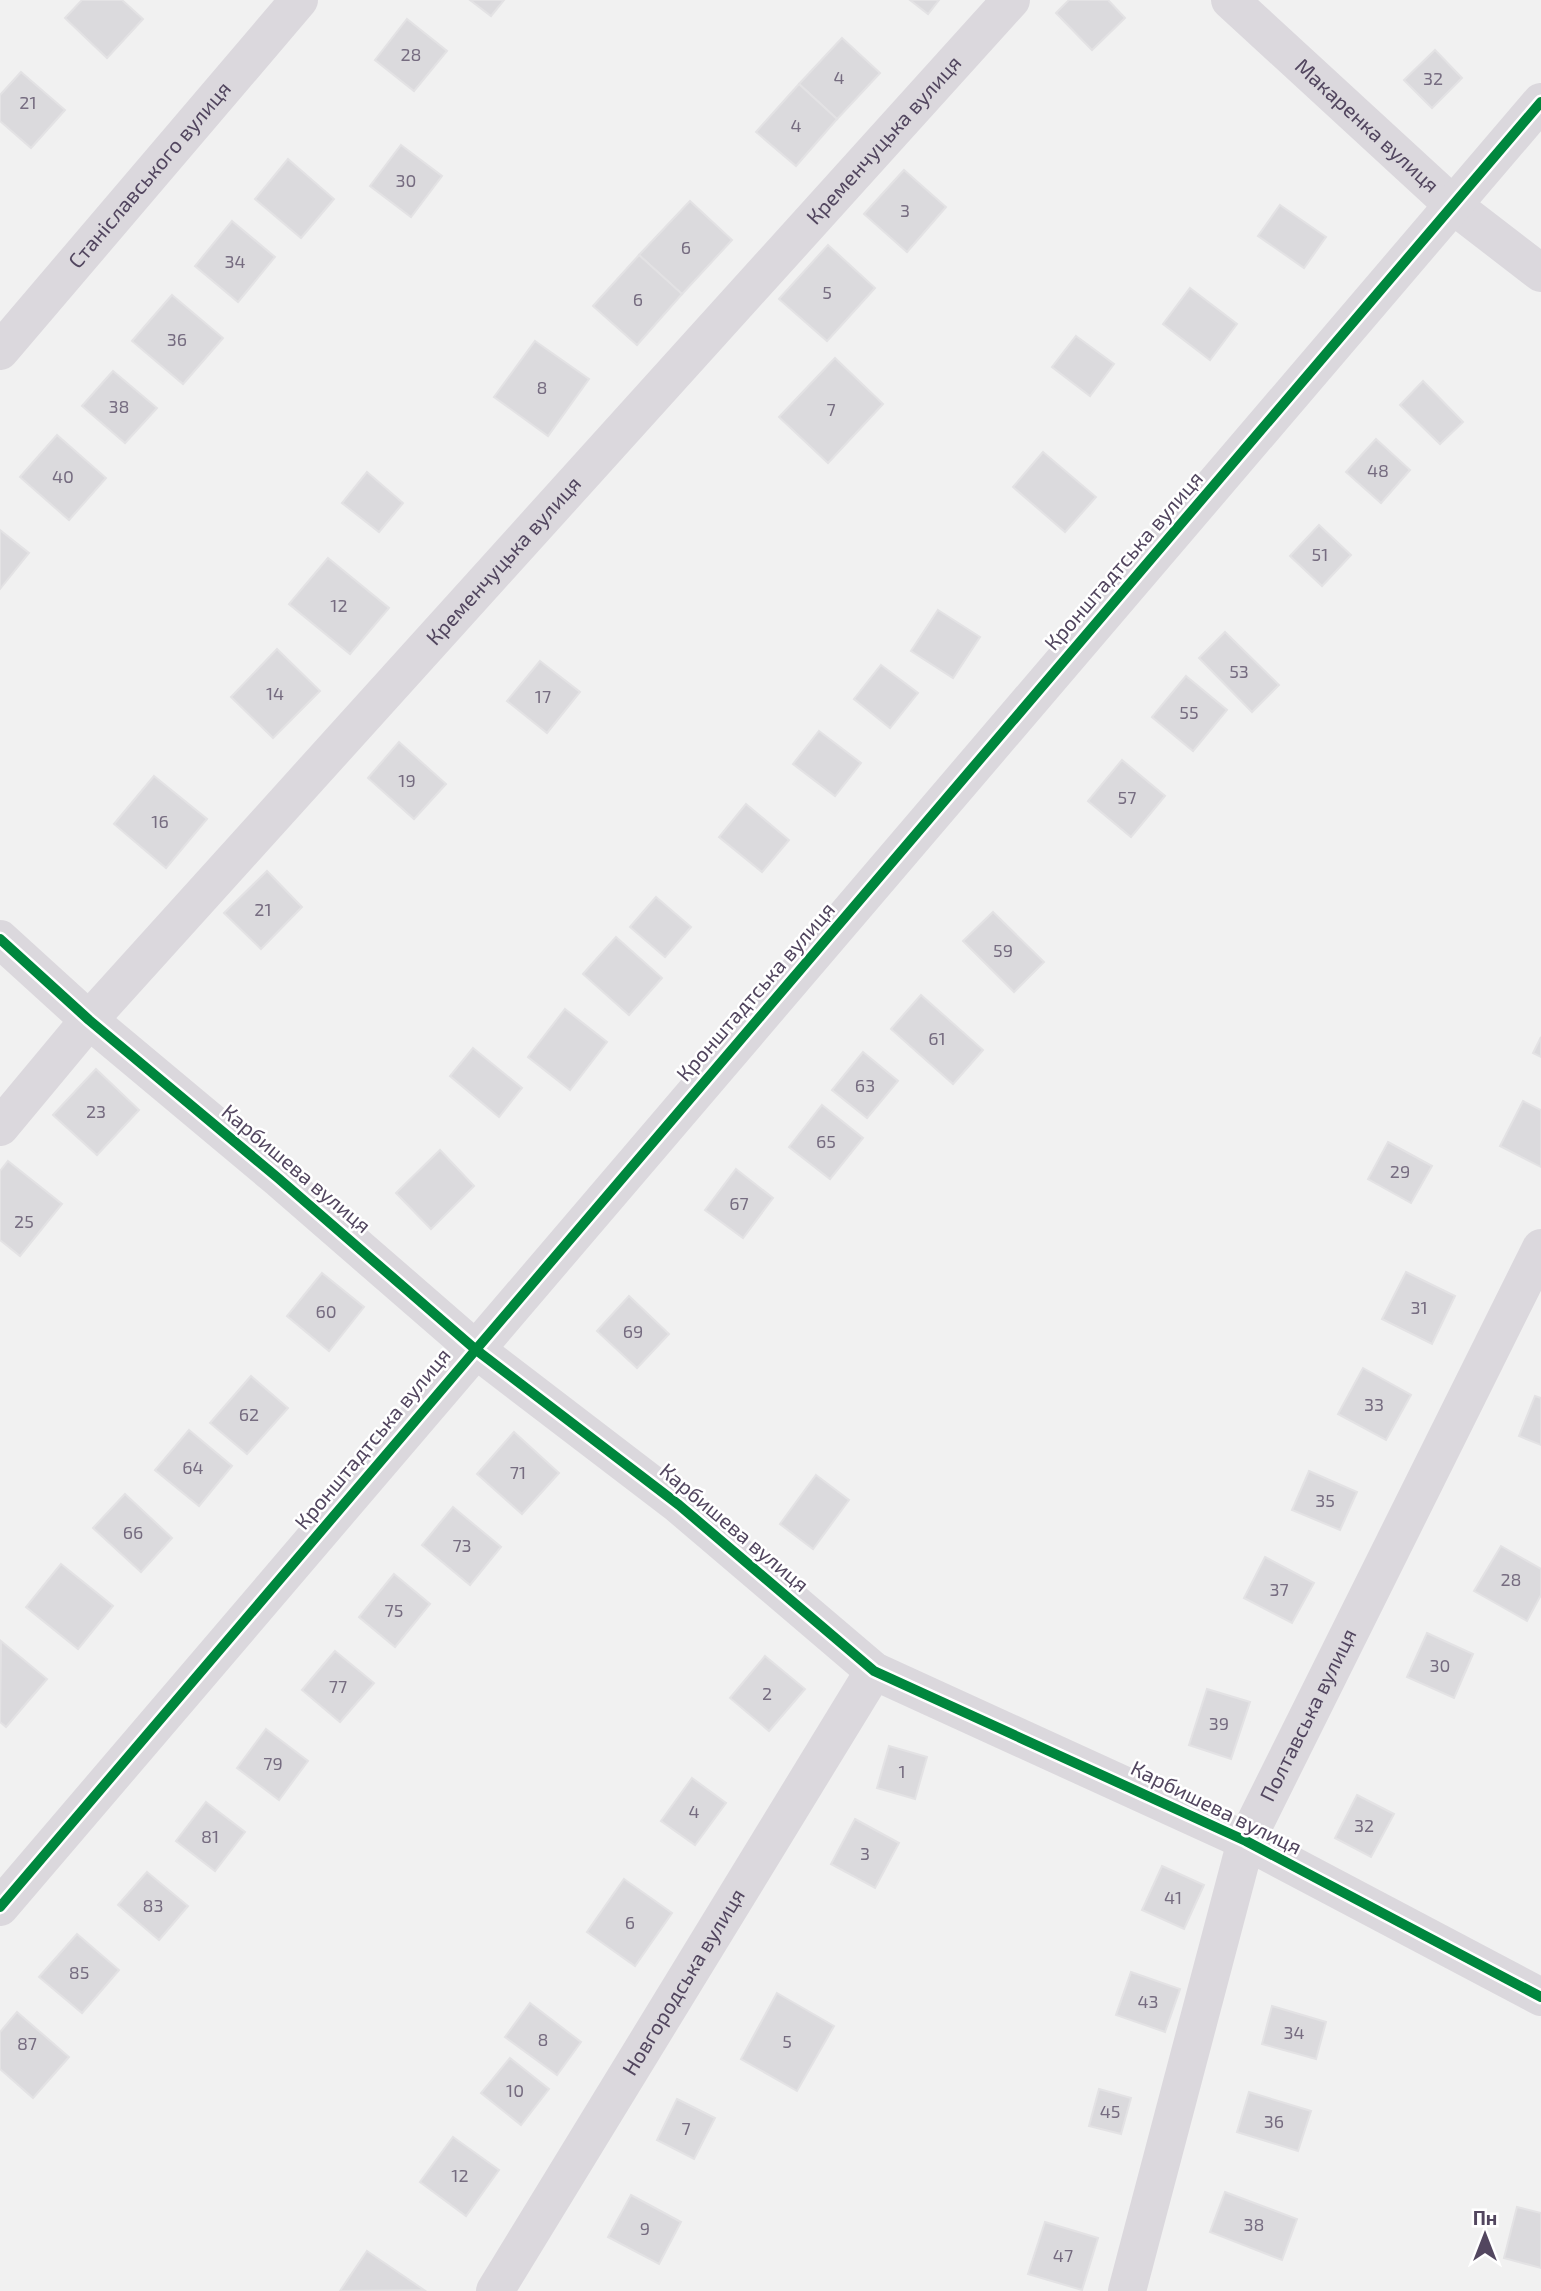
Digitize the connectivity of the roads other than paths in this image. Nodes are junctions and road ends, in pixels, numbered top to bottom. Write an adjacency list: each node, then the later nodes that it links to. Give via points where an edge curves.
1 (299, 0): 7 (street, Станіславського вулиця)
2 (1011, 0): 9 (street, Кременчуцька вулиця)
3 (1230, 0): 5 (street, Макаренка вулиця)
4 (1541, 102): 5 (street, Кронштадтська вулиця)
5 (1454, 206): 6 (street, Макаренка вулиця); 12 (street, Кронштадтська вулиця)
6 (1541, 273)
7 (0, 351)
8 (0, 939): 9 (street, Карбишева вулиця)
9 (89, 1020): 10 (street, Кременчуцька вулиця); 12 (street, Карбишева вулиця)
10 (0, 1127)
11 (1541, 1248): 14 (street, Полтавська вулиця)
12 (475, 1349): 13 (street, Карбишева вулиця, via 679,1505); 15 (street, Кронштадтська вулиця)
13 (874, 1671): 14 (street, Карбишева вулиця); 17 (street, Новгородська вулиця)
14 (1246, 1841): 16 (street, Карбишева вулиця); 18 (street, Полтавська вулиця)
15 (0, 1908)
16 (1541, 1997)
17 (495, 2291)
18 (1127, 2291)

